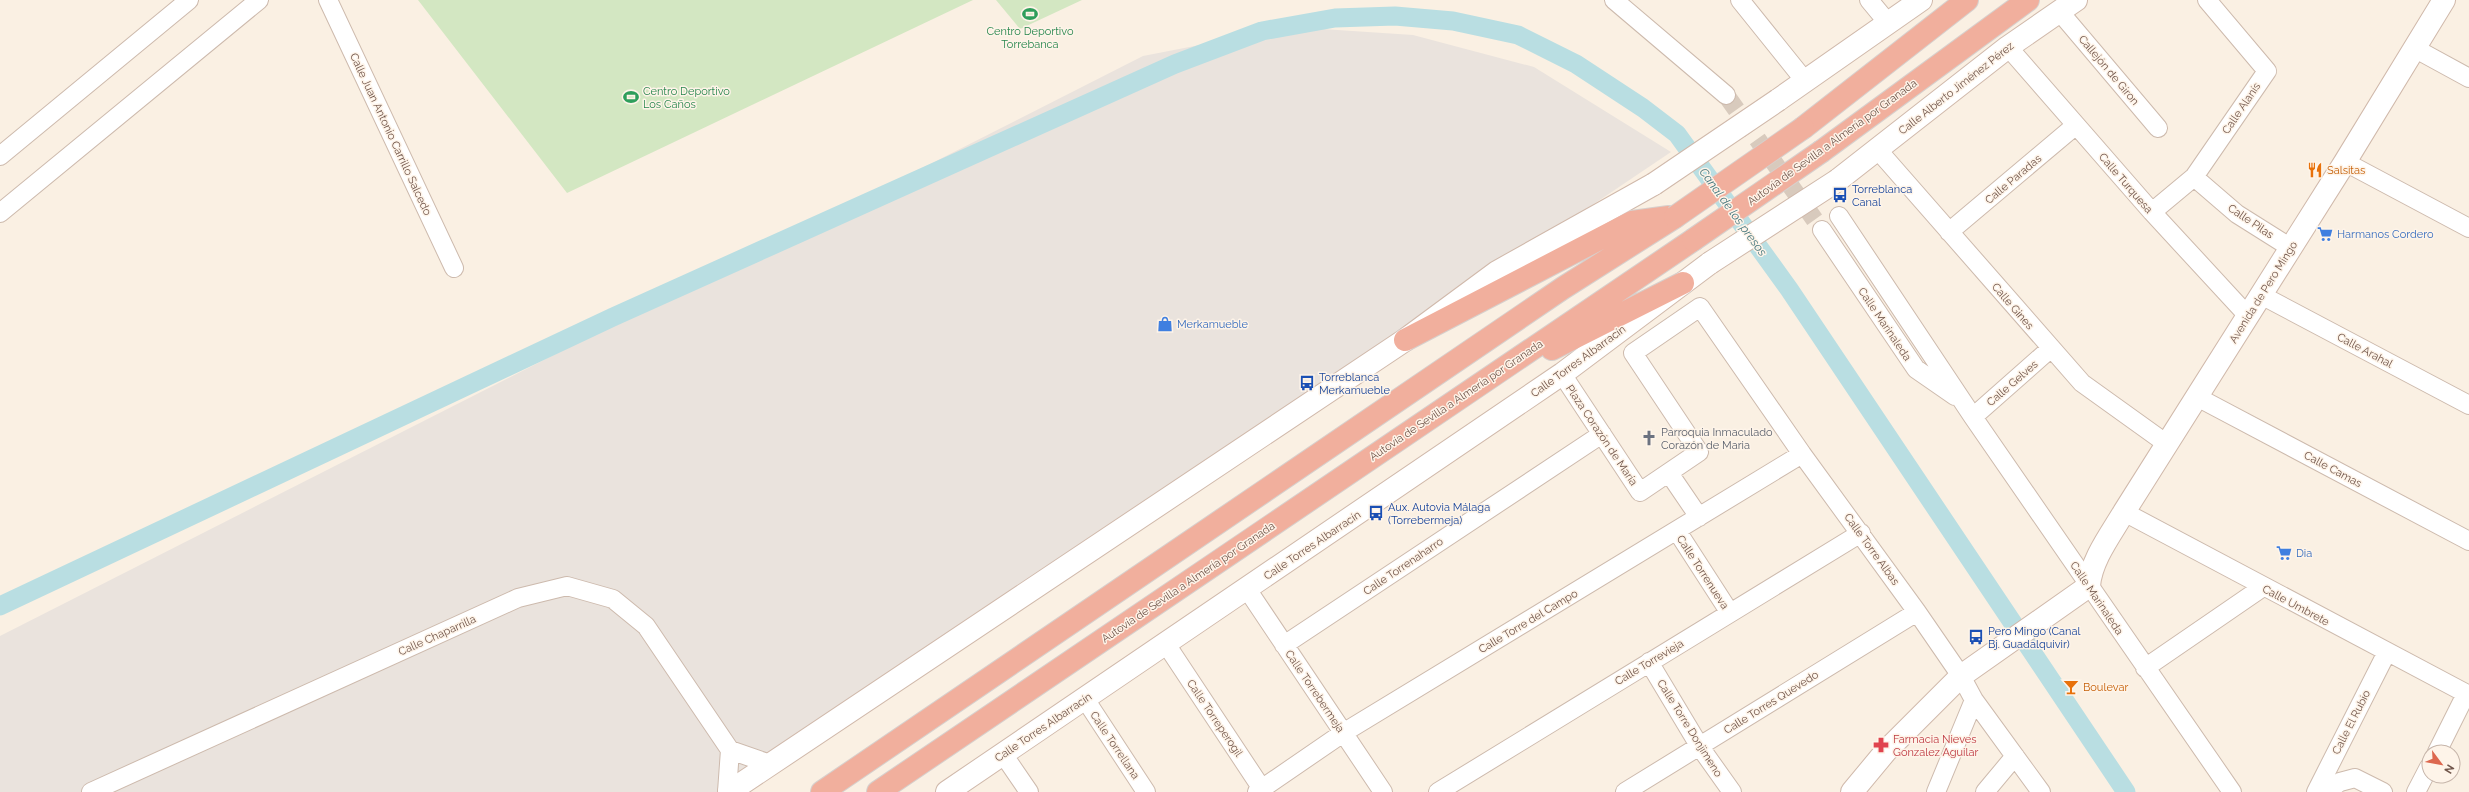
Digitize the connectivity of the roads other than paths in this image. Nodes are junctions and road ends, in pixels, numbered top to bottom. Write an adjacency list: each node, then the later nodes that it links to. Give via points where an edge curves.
1 (189, 0): 22 (street)
2 (259, 0): 26 (street)
3 (328, 0): 34 (street, Calle Juan Antonio Carrillo Salcedo)
4 (1614, 0): 18 (street)
5 (1740, 0): 17 (street)
6 (1869, 0): 13 (street)
7 (1921, 0): 13 (street)
8 (1967, 0): 27 (highway, bridge, via 1803,128)
9 (2028, 0): 42 (highway, Autovía de Sevilla a Almería por Granada, bridge, via 1822,151)
10 (2206, 0): 24 (street, Calle Alanís, via 2266,71)
11 (2444, 0): 15 (street, Avenida de Pero Mingo)
12 (2068, 6): 14 (street, Calle Alberto Jiménez Pérez); 20 (street, Callejón de Giron)
13 (1888, 23): 17 (street)
14 (2008, 47): 19 (street, Calle Turquesa); 21 (street, Calle Alberto Jiménez Pérez)
15 (2414, 48): 16 (street); 23 (street, Avenida de Pero Mingo)
16 (2469, 78)
17 (1805, 81): 39 (street, bridge, via 1654,184 1497,272)
18 (1726, 95)
19 (2076, 125): 25 (street, Calle Turquesa); 31 (street, Calle Paradas)
20 (2158, 128)
21 (1877, 149): 31 (street, Calle Gines); 33 (street, Calle Alberto Jiménez Pérez, bridge, via 1838,180)
22 (0, 156)
23 (2345, 162): 29 (street); 32 (street, Avenida de Pero Mingo)
24 (2194, 177): 25 (street, Calle Alanís); 32 (street, Calle Pilas, via 2237,214)
25 (2152, 212): 38 (street, Calle Turquesa)
26 (0, 213)
27 (1675, 216): 39 (highway, via 1632,222); 80 (highway, via 1557,293)
28 (1839, 216): 45 (street, Calle Marinaleda)
29 (2469, 228)
30 (1822, 230): 45 (street, Calle Marinaleda, via 1916,369)
31 (1949, 232): 40 (street, Calle Gines)
32 (2291, 248): 36 (street, Avenida de Pero Mingo)
33 (1710, 263): 35 (street, Calle Torres Albarracín)
34 (454, 268)
35 (1684, 283): 41 (street, Calle Torres Albarracín); 42 (highway)
36 (2261, 295): 38 (street, Avenida de Pero Mingo); 44 (street, Calle Arahal)
37 (1700, 307): 48 (street, Calle Torre Albas); 49 (street, Plaza Corazón de María, via 1633,353 1698,452)
38 (2248, 316): 43 (street, Avenida de Pero Mingo)
39 (1405, 340): 75 (street)
40 (2050, 349): 45 (street, Calle Gelves); 47 (street, Calle Gines, via 2082,383)
41 (1562, 374): 46 (street, Plaza Corazón de María); 57 (street, Calle Torres Albarracín)
42 (1474, 388): 81 (highway, Autovía de Sevilla a Almería por Granada)
43 (2197, 397): 47 (street, Avenida de Pero Mingo); 54 (street, Calle Camas)
44 (2469, 405)
45 (1968, 410): 55 (street, Calle Marinaleda)
46 (1602, 434): 49 (street, Plaza Corazón de María, via 1640,492); 61 (street, Calle Torrenaharro)
47 (2167, 444): 50 (street, Avenida de Pero Mingo)
48 (1802, 454): 51 (street, Calle Torre del Campo); 53 (street, Calle Torre Albas)
49 (1669, 473): 51 (street)
50 (2124, 512): 55 (street, Avenida de Pero Mingo, via 2107,540 2090,577); 56 (street, Calle Umbrete)
51 (1699, 517): 52 (street, Calle Torre del Campo)
52 (1677, 531): 59 (street, Calle Torrenueva); 69 (street, Calle Torre del Campo)
53 (1861, 533): 58 (street, Calle Torre Albas); 59 (street, Calle Torrevieja)
54 (2469, 541)
55 (2089, 586): 64 (street, Calle Marinaleda); 65 (street)
56 (2263, 588): 62 (street, Calle Umbrete); 64 (street)
57 (1247, 589): 60 (street, Calle Torres Albarracín); 61 (street, Calle Torrebermeja)
58 (1917, 612): 65 (street, Calle Torre Albas); 71 (street, Calle Torres Quevedo)
59 (1730, 613): 63 (street, Calle Torrevieja)
60 (1166, 644): 67 (street, Calle Torres Albarracín); 77 (street, Calle Torreperogil)
61 (1284, 645): 69 (street, Calle Torrebermeja)
62 (2387, 652): 66 (street, Calle Umbrete); 94 (street, Calle El Rubio)
63 (1650, 662): 71 (street, Calle Torre Donjimeno); 86 (street, Calle Torrevieja)
64 (2145, 668): 93 (street, Calle Marinaleda)
65 (1961, 676): 68 (street, Calle Torre Albas); 89 (street, via 1886,751)
66 (2468, 695): 70 (street)
67 (1085, 699): 73 (street, Calle Torres Albarracín); 84 (street, Calle Torrellana)
68 (1974, 700): 74 (street, Calle Torre Albas); 90 (street)
69 (1343, 733): 77 (street, Calle Torre del Campo); 85 (street, Calle Torrebermeja)
70 (2440, 744)
71 (1700, 747): 87 (street, Calle Torres Quevedo); 88 (street, Calle Torre Donjimeno)
72 (730, 750): 75 (street); 78 (street, Calle Chaparrilla, via 646,626 613,599 567,586 518,598); 79 (street)
73 (1003, 754): 82 (street, Calle Torres Albarracín); 83 (street)
74 (2015, 756): 91 (street); 92 (street, Calle Torre Albas)
75 (770, 764): 79 (street)
76 (2421, 782): 97 (street)
77 (1261, 791)
78 (91, 792)
79 (728, 792)
80 (822, 792)
81 (878, 792)
82 (947, 792)
83 (1029, 792)
84 (1146, 792)
85 (1383, 792)
86 (1438, 792)
87 (1625, 792)
88 (1732, 792)
89 (1852, 792)
90 (1936, 792)
91 (1985, 792)
92 (2041, 792)
93 (2232, 792)
94 (2316, 792)
95 (2326, 792): 96 (street, via 2340,782 2355,778)
96 (2383, 792)
97 (2416, 792)

